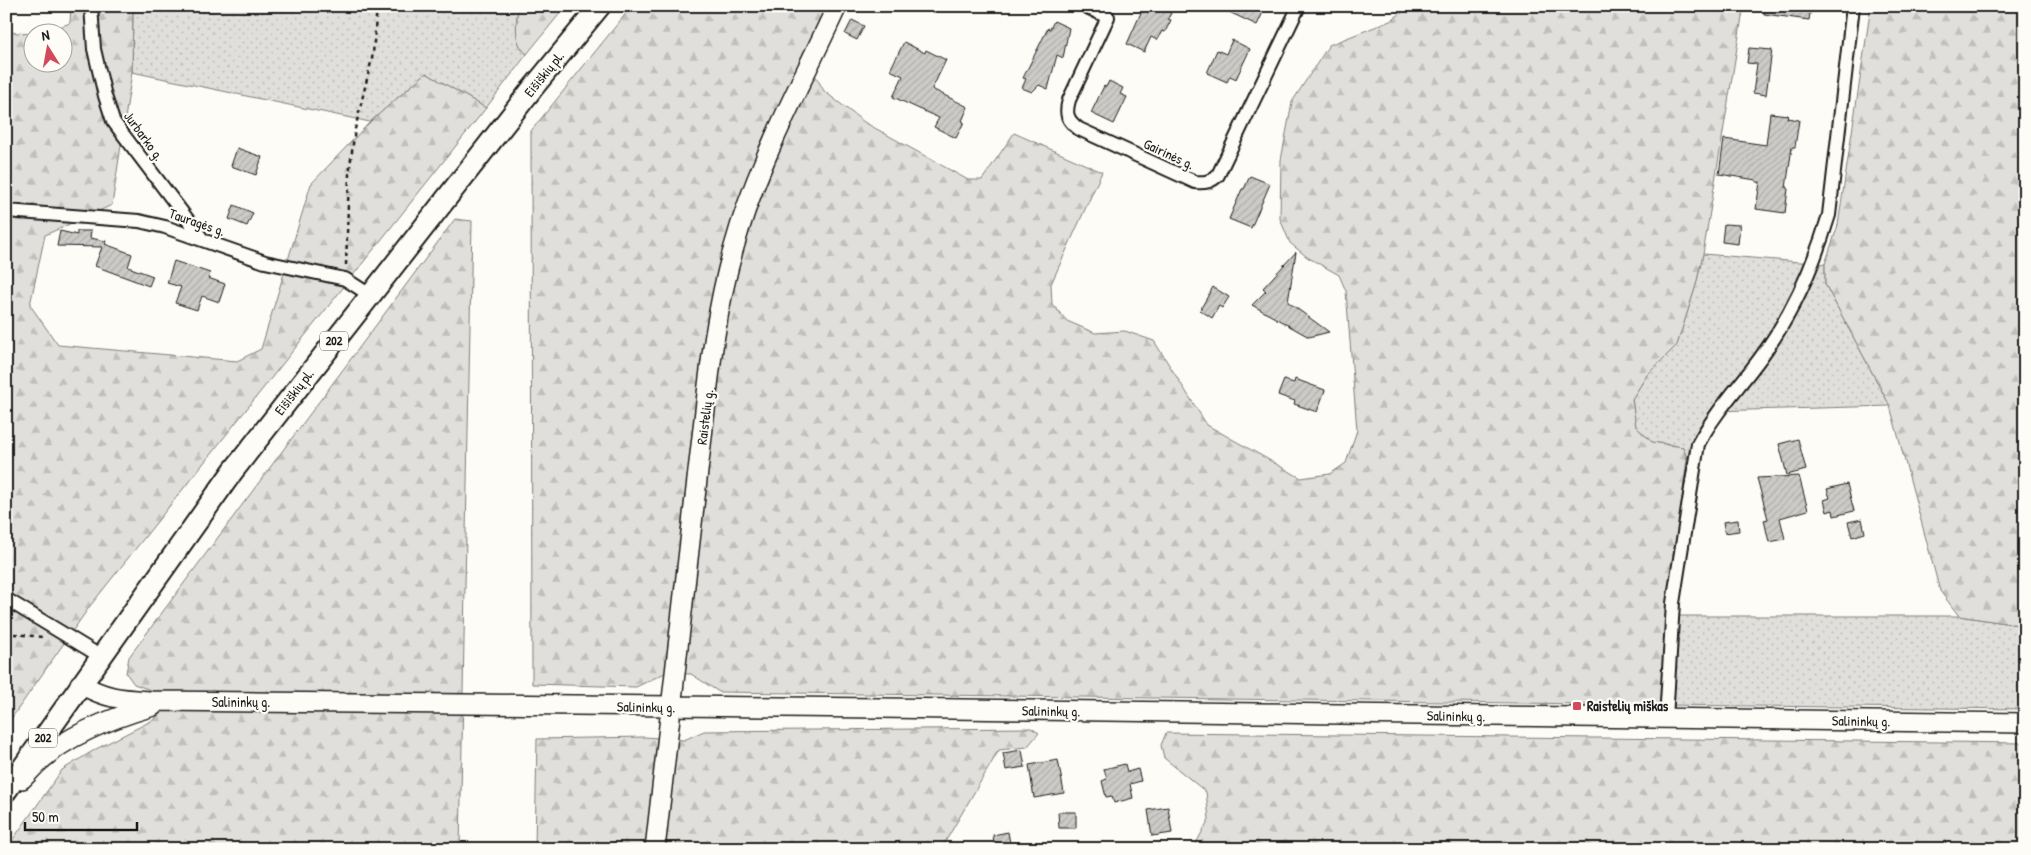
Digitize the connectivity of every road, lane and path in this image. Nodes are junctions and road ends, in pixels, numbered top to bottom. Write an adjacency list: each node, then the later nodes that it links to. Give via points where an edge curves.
1 (91, 6): 10 (street, Jurbarko g., via 94,49 113,120)
2 (377, 6): 11 (path, via 373,54 355,128 348,174)
3 (600, 6): 12 (main road, Eišiškių pl. / 202)
4 (837, 6): 17 (main road, Raistelių g., via 753,189 734,247 721,302 711,368)
5 (1085, 6): 8 (street, Gairinės g.)
6 (1299, 6): 8 (street, Gairinės g., via 1218,175 1205,183 1195,182 1079,129 1067,117 1069,100)
7 (1852, 6): 18 (street, via 1829,215 1820,247 1796,298 1762,356 1710,423 1698,444 1673,603)
8 (1111, 12)
9 (6, 211): 10 (street, Tauragės g., via 139,221)
10 (203, 240): 11 (street, Tauragės g., via 265,262)
11 (345, 279): 12 (street, Tauragės g.)
12 (370, 295): 14 (main road, Eišiškių pl. / 202, via 233,471)
13 (6, 600): 14 (street)
14 (100, 656): 15 (main road, Eišiškių pl. / 202)
15 (80, 684): 16 (main road, Salininkų g., via 101,696); 20 (main road, Eišiškių pl. / 202)
16 (174, 702): 17 (main road, Salininkų g.); 21 (main road, via 121,716 64,744 42,759)
17 (671, 707): 18 (main road, Salininkų g.); 22 (main road, Raistelių g.)
18 (1666, 719): 19 (main road, Salininkų g.)
19 (2025, 723)
20 (6, 791)
21 (6, 795)
22 (655, 849)

